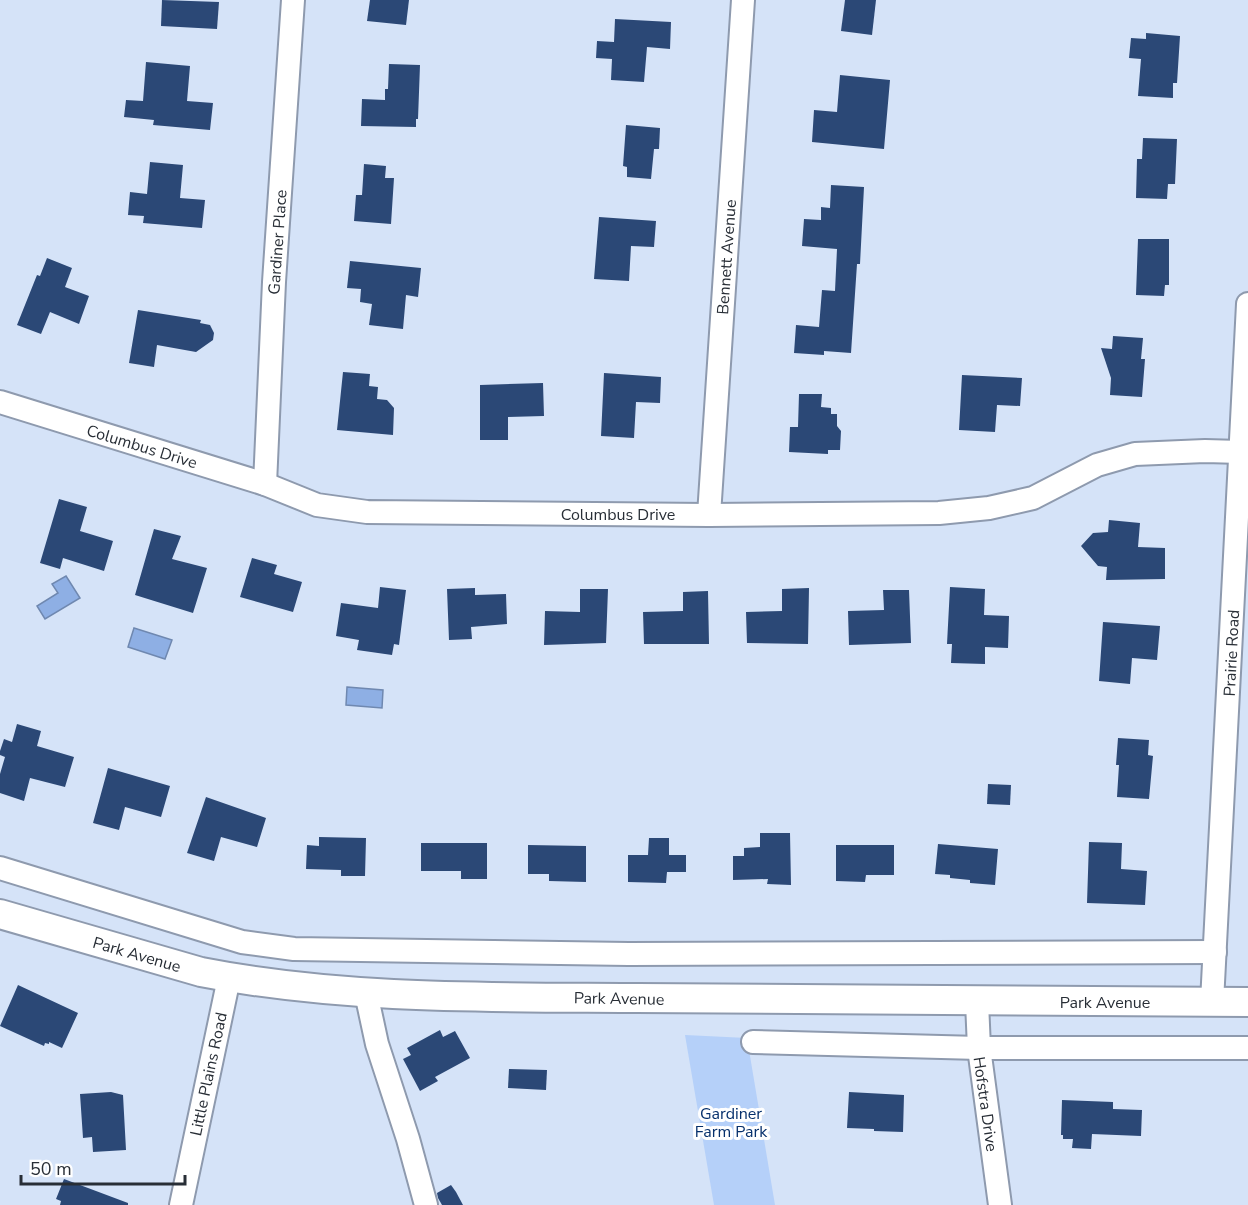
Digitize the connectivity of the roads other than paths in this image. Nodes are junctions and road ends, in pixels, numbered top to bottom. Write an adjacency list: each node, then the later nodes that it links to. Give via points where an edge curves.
1 (293, 0): 6 (street, Gardiner Place)
2 (743, 0): 7 (street, Bennett Avenue)
3 (1248, 304): 5 (street, Prairie Road)
4 (0, 402): 6 (street, Columbus Drive)
5 (1241, 452): 7 (street, Columbus Drive, via 1135,454 1097,465 1033,498 989,508 939,513); 10 (street, Prairie Road)
6 (265, 484): 7 (street, Columbus Drive, via 317,505 367,512)
7 (709, 515)
8 (0, 868): 10 (street, via 242,942 294,949 629,954)
9 (0, 914): 11 (main road, Park Avenue)
10 (1215, 952): 14 (street, Prairie Road)
11 (229, 978): 12 (main road, Park Avenue); 19 (street, Little Plains Road)
12 (366, 993): 13 (main road, Park Avenue); 20 (street, via 377,1044)
13 (977, 1002): 14 (main road, Park Avenue); 17 (street, Hofstra Drive)
14 (1212, 1002): 15 (main road, Park Avenue)
15 (1248, 1002)
16 (753, 1042): 17 (street)
17 (979, 1048): 18 (street); 21 (street, Hofstra Drive)
18 (1248, 1048)
19 (181, 1205)
20 (426, 1205)
21 (1000, 1205)

